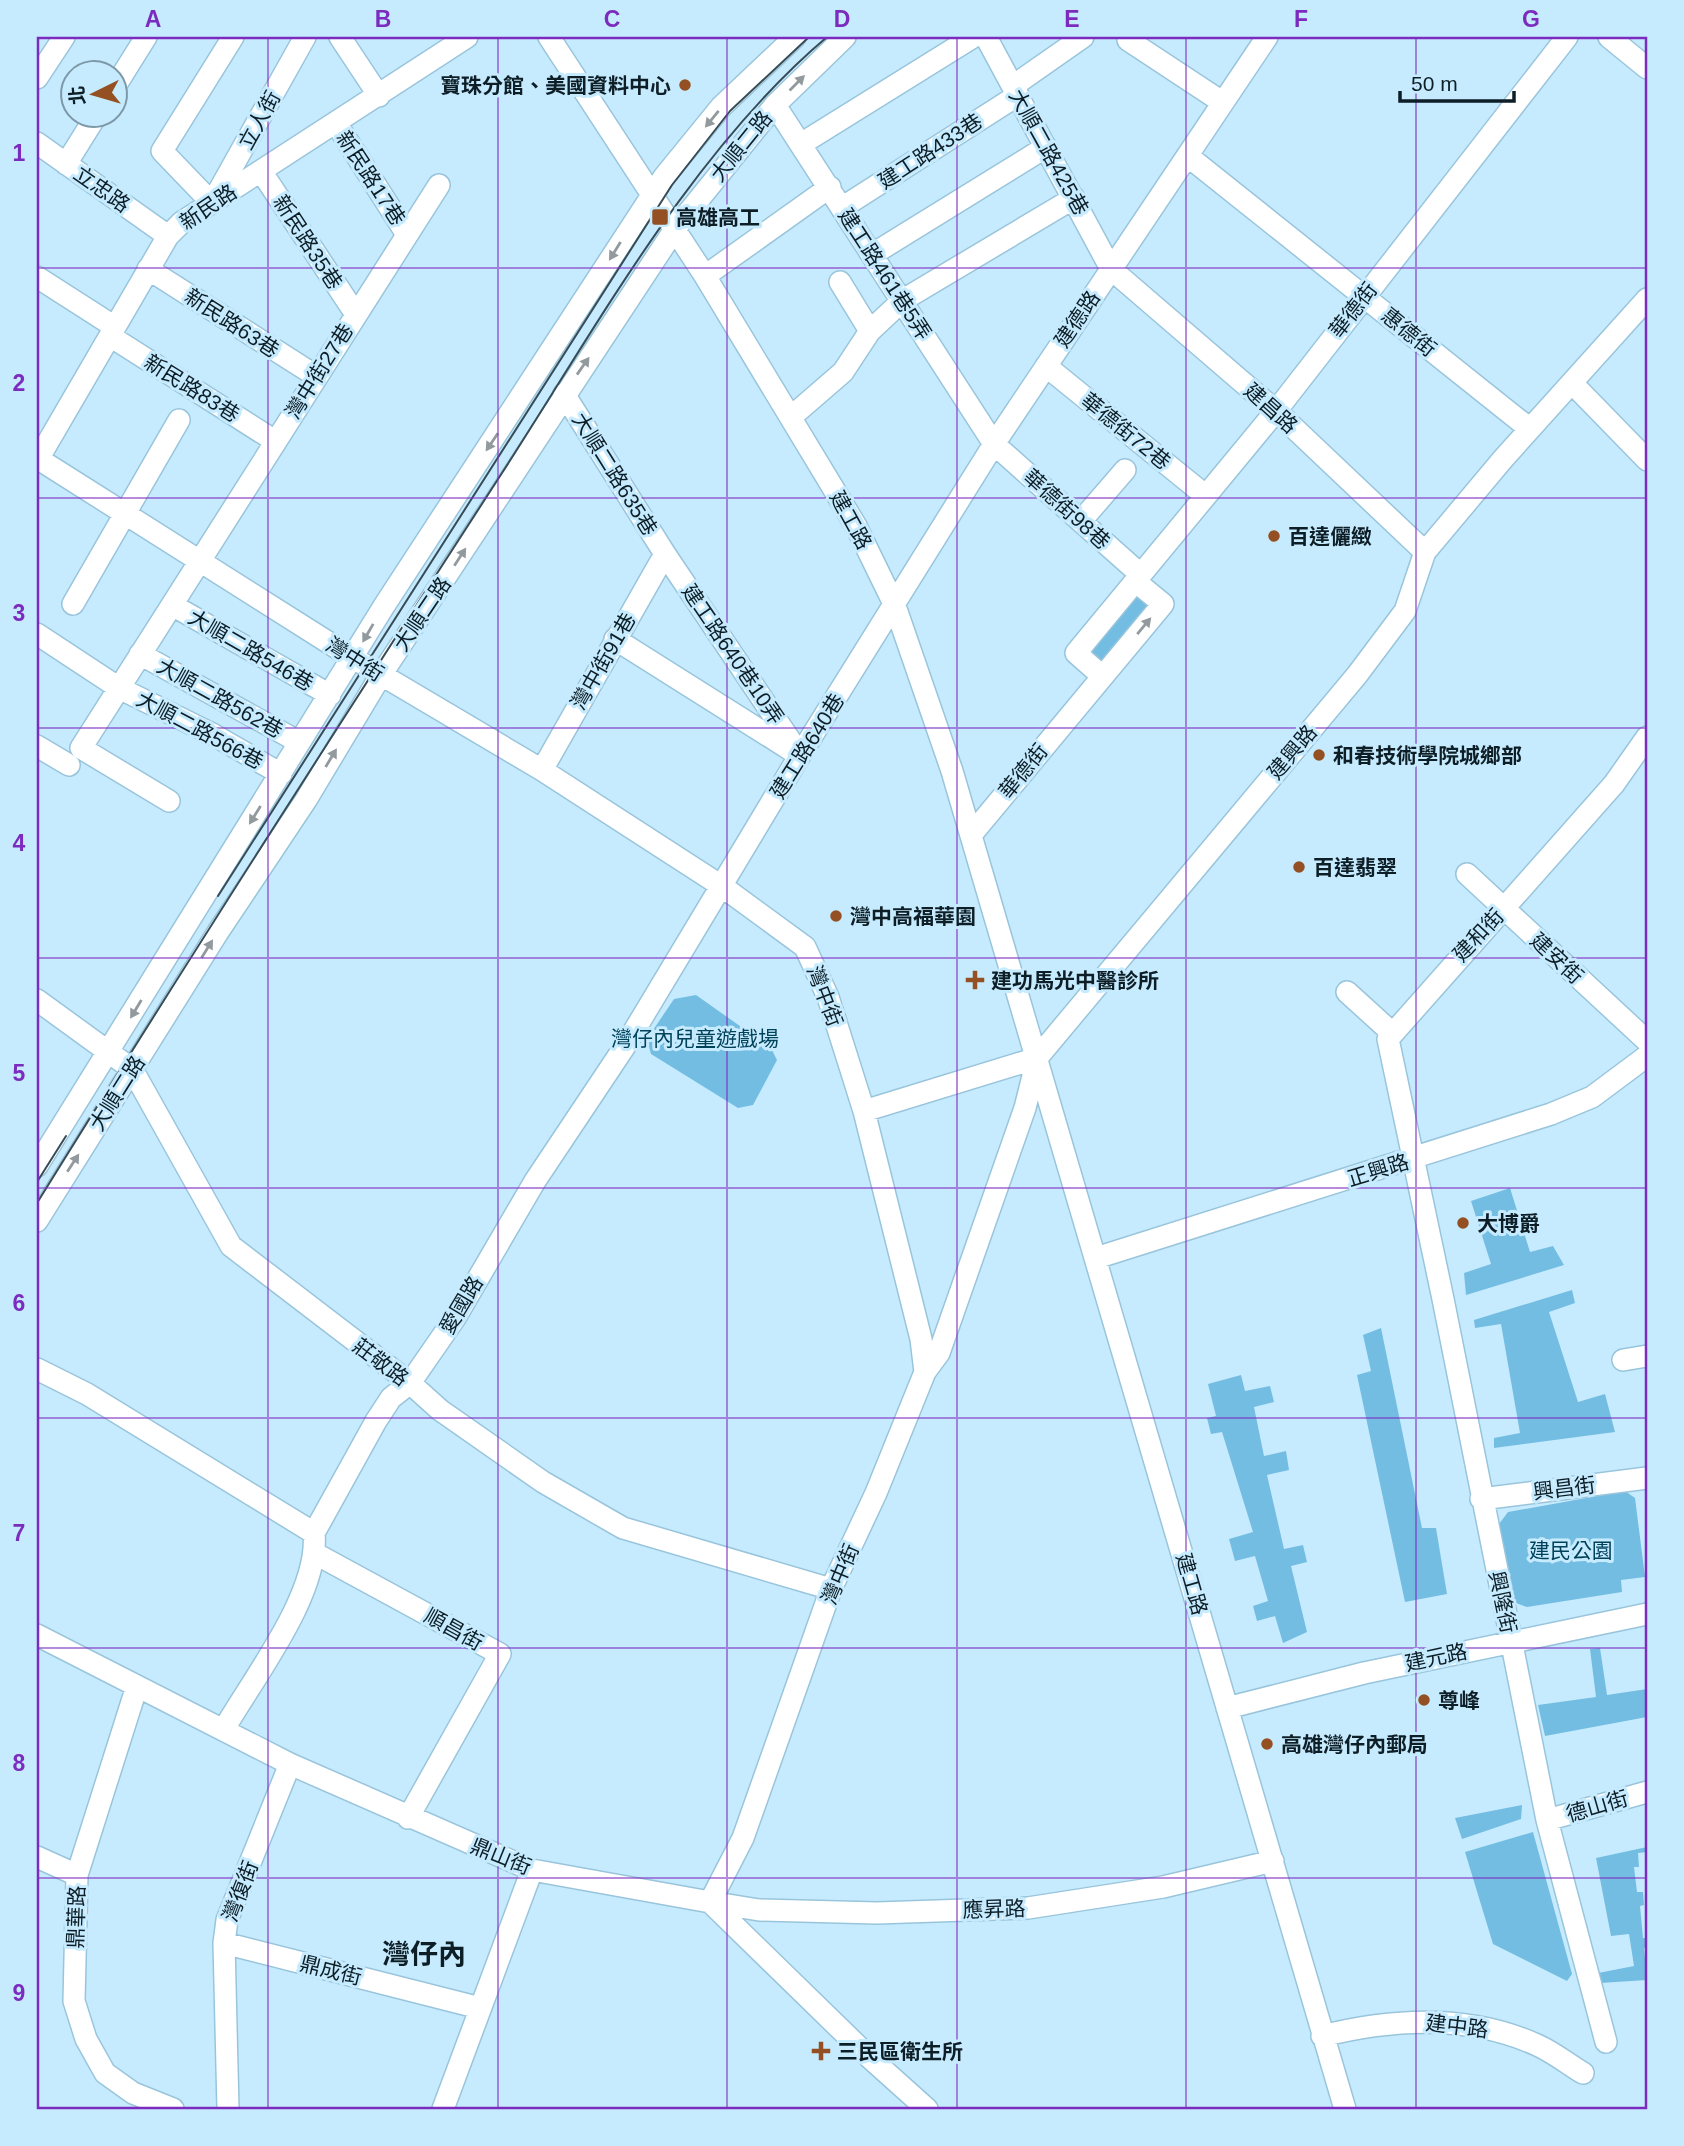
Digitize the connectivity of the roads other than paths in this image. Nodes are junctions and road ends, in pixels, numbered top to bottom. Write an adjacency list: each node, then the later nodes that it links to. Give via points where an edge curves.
1 (64, 37): 19 (street)
2 (146, 37): 17 (street)
3 (233, 37): 36 (street, via 162,151)
4 (305, 37): 36 (street, 立人街)
5 (340, 37): 21 (street)
6 (467, 37): 21 (street, 新民路)
7 (549, 37): 34 (street, 建工路)
8 (795, 37): 34 (street, 大順二路, one-way to 34, via 721,107)
9 (845, 37): 23 (street, 大順二路, one-way to 9)
10 (973, 37): 27 (street)
11 (986, 37): 20 (street, 大順二路425巷)
12 (1083, 37): 20 (street, 建工路433巷)
13 (1267, 37): 22 (street, 建德路)
14 (1567, 37): 47 (street, 華德街)
15 (1609, 37): 18 (street)
16 (1128, 40): 22 (street)
17 (130, 63)
18 (1647, 68)
19 (37, 78)
20 (1015, 90): 28 (street, 大順二路425巷); 37 (street, 建工路433巷)
21 (379, 96): 24 (street, 新民路)
22 (1222, 102): 29 (street, 建德路)
23 (775, 105): 27 (street, 建工路461巷5弄); 38 (street, 大順二路)
24 (336, 123): 31 (street, 新民路); 39 (street, 新民路17巷)
25 (87, 130): 30 (street)
26 (37, 143): 30 (street, 立忠路)
27 (802, 144): 33 (street, 建工路461巷5弄)
28 (1046, 147): 35 (street, 大順二路425巷); 41 (street)
29 (1189, 157): 43 (street, 建德路); 47 (street, 惠德街)
30 (66, 163): 40 (street, 立忠路)
31 (261, 171): 36 (street, 新民路); 50 (street, 新民路35巷)
32 (439, 185): 39 (street, 灣中街27巷)
33 (830, 187): 37 (street, 建工路461巷5弄); 44 (street)
34 (652, 194): 38 (street, 建工路); 79 (street, 大順二路, one-way to 79)
35 (1074, 198): 43 (street, 大順二路425巷); 49 (street)
36 (212, 203): 40 (street, 新民路)
37 (843, 207): 41 (street, 建工路461巷5弄)
38 (675, 229): 44 (street, 建工路); 56 (street, 大順二路, one-way to 38)
39 (406, 233): 50 (street, 灣中街27巷)
40 (168, 236): 42 (street, 新民路)
41 (873, 254): 49 (street, 建工路461巷5弄)
42 (148, 269): 51 (street, 新民路); 54 (street, 新民路63巷)
43 (1111, 269): 53 (street, 建德路); 57 (street, 建昌路)
44 (705, 276): 58 (street, 建工路)
45 (37, 277): 51 (street, 新民路83巷)
46 (840, 282): 52 (street)
47 (1364, 295): 57 (street, 華德街); 60 (street, 惠德街)
48 (1647, 299): 55 (street, 建興路)
49 (902, 300): 52 (street); 62 (street, 建工路461巷5弄)
50 (355, 313): 54 (street, 灣中街27巷)
51 (112, 331): 61 (street, 新民路83巷); 63 (street, 新民路)
52 (870, 331): 58 (street, via 844,372)
53 (1046, 366): 62 (street, 建德路); 66 (street, 華德街72巷)
54 (316, 376): 61 (street, 灣中街27巷)
55 (1572, 383): 60 (street, 建興路); 64 (street)
56 (564, 394): 70 (street, 大順二路635巷); 80 (street, 大順二路, one-way to 56)
57 (1276, 411): 66 (street, 華德街); 69 (street, 建昌路)
58 (791, 417): 75 (street, 建工路, via 856,526)
59 (179, 420): 67 (street)
60 (1530, 429): 69 (street, 建興路)
61 (275, 440): 71 (street, 灣中街27巷)
62 (994, 444): 68 (street, 華德街98巷); 75 (street, 建德路)
63 (37, 459): 67 (street, 灣中街)
64 (1647, 460)
65 (1125, 470): 68 (street)
66 (1206, 496): 72 (street, 華德街)
67 (126, 514): 71 (street, 灣中街); 73 (street)
68 (1081, 521): 72 (street, 華德街98巷)
69 (1425, 552): 102 (street, 建興路, via 1405,611 1357,675)
70 (665, 554): 77 (street, 灣中街91巷); 87 (street, 建工路640巷10弄)
71 (200, 559): 74 (street, 灣中街27巷); 79 (street, 灣中街)
72 (1138, 578): 81 (street, 華德街, one-way to 72, via 1163,604); 81 (street, 華德街, via 1076,653)
73 (73, 604)
74 (172, 605): 78 (street, 灣中街27巷); 83 (street, 大順二路546巷)
75 (895, 606): 87 (street, 建工路640巷); 92 (street, 建工路)
76 (37, 634): 82 (street, 大順二路566巷)
77 (615, 639): 87 (street); 89 (street, 灣中街91巷)
78 (141, 654): 82 (street, 灣中街27巷); 85 (street, 大順二路562巷)
79 (353, 658): 80 (street, 灣中街); 83 (street, 大順二路)
80 (381, 675): 89 (street, 灣中街); 103 (street, 大順二路, one-way to 80)
81 (1102, 676): 92 (street, 華德街)
82 (119, 688): 90 (street, 大順二路566巷); 91 (street, 灣中街27巷, via 81,748)
83 (330, 695): 85 (street, 大順二路)
84 (1647, 737): 95 (street, 建和街, via 1614,783)
85 (299, 742): 90 (street, 大順二路)
86 (37, 746): 88 (street)
87 (800, 755): 94 (street, 建工路640巷)
88 (69, 765)
89 (542, 769): 94 (street, 灣中街)
90 (281, 774): 100 (street, 大順二路, one-way to 100)
91 (169, 801)
92 (971, 835): 102 (street, 建工路)
93 (1467, 874): 95 (street, 建安街)
94 (723, 887): 104 (street, 灣中街, via 805,947 828,997); 113 (street, 愛國路)
95 (1503, 909): 98 (street, 建和街); 99 (street, 建安街)
96 (1347, 992): 98 (street)
97 (37, 1000): 100 (street, 莊敬路)
98 (1391, 1032): 105 (street, via 1388,1039)
99 (1647, 1041)
100 (109, 1052): 103 (street, 莊敬路); 106 (street, 大順二路)
101 (1647, 1056): 105 (street, 正興路, via 1592,1097)
102 (1037, 1058): 104 (street); 108 (street, 建工路); 112 (street, 建工路, via 1025,1108 939,1353)
103 (132, 1069): 107 (street, 大順二路, one-way to 103); 113 (street, 莊敬路, via 231,1247)
104 (864, 1111): 112 (street, 灣中街, via 921,1339)
105 (1415, 1159): 108 (street, 正興路); 115 (street, 興隆街)
106 (37, 1166)
107 (37, 1221)
108 (1096, 1258): 122 (street, 建工路)
109 (1647, 1356): 110 (street)
110 (1623, 1360)
111 (37, 1369): 116 (street, 順昌街, via 87,1394)
112 (925, 1372): 117 (street, 灣中街)
113 (410, 1383): 116 (street, 愛國路, via 391,1398 376,1421); 117 (street, 莊敬路, via 440,1410 542,1482 623,1528)
114 (1647, 1478): 115 (street, 興昌街)
115 (1481, 1499): 120 (street, 興隆街)
116 (315, 1543): 123 (street, 愛國路, via 305,1591); 126 (street, 順昌街, via 500,1654)
117 (831, 1589): 132 (street, 灣中街, via 743,1838)
118 (1647, 1614): 120 (street, 建元路)
119 (37, 1635): 121 (street, 鼎山街)
120 (1511, 1641): 122 (street, 建元路, via 1364,1672); 127 (street, 興隆街)
121 (137, 1686): 123 (street, 鼎山街); 131 (street, 鼎華路)
122 (1227, 1709): 129 (street, 建工路)
123 (224, 1729): 124 (street, 鼎山街)
124 (290, 1764): 126 (street, 鼎山街); 133 (street, 灣復街, via 227,1920)
125 (1647, 1792): 127 (street, 德山街)
126 (408, 1818): 130 (street, 鼎山街)
127 (1547, 1820): 136 (street, 興隆街)
128 (37, 1857): 131 (street)
129 (1273, 1861): 132 (street, 應昇路, via 1163,1886 1028,1908 864,1913 759,1910); 135 (street, 建工路)
130 (532, 1870): 132 (street, 鼎山街); 134 (street)
131 (77, 1875): 138 (street, 鼎華路, via 74,2001 86,2039)
132 (710, 1902): 142 (street)
133 (224, 1943): 134 (street, 鼎成街); 140 (street, 灣復街)
134 (480, 2008): 141 (street)
135 (1322, 2036): 137 (street, 建中路, via 1369,2024 1482,2026 1539,2045); 143 (street, 建工路)
136 (1606, 2042)
137 (1583, 2073)
138 (127, 2101): 139 (street, 鼎華路)
139 (173, 2109)
140 (228, 2109)
141 (443, 2109)
142 (927, 2109)
143 (1345, 2109)

